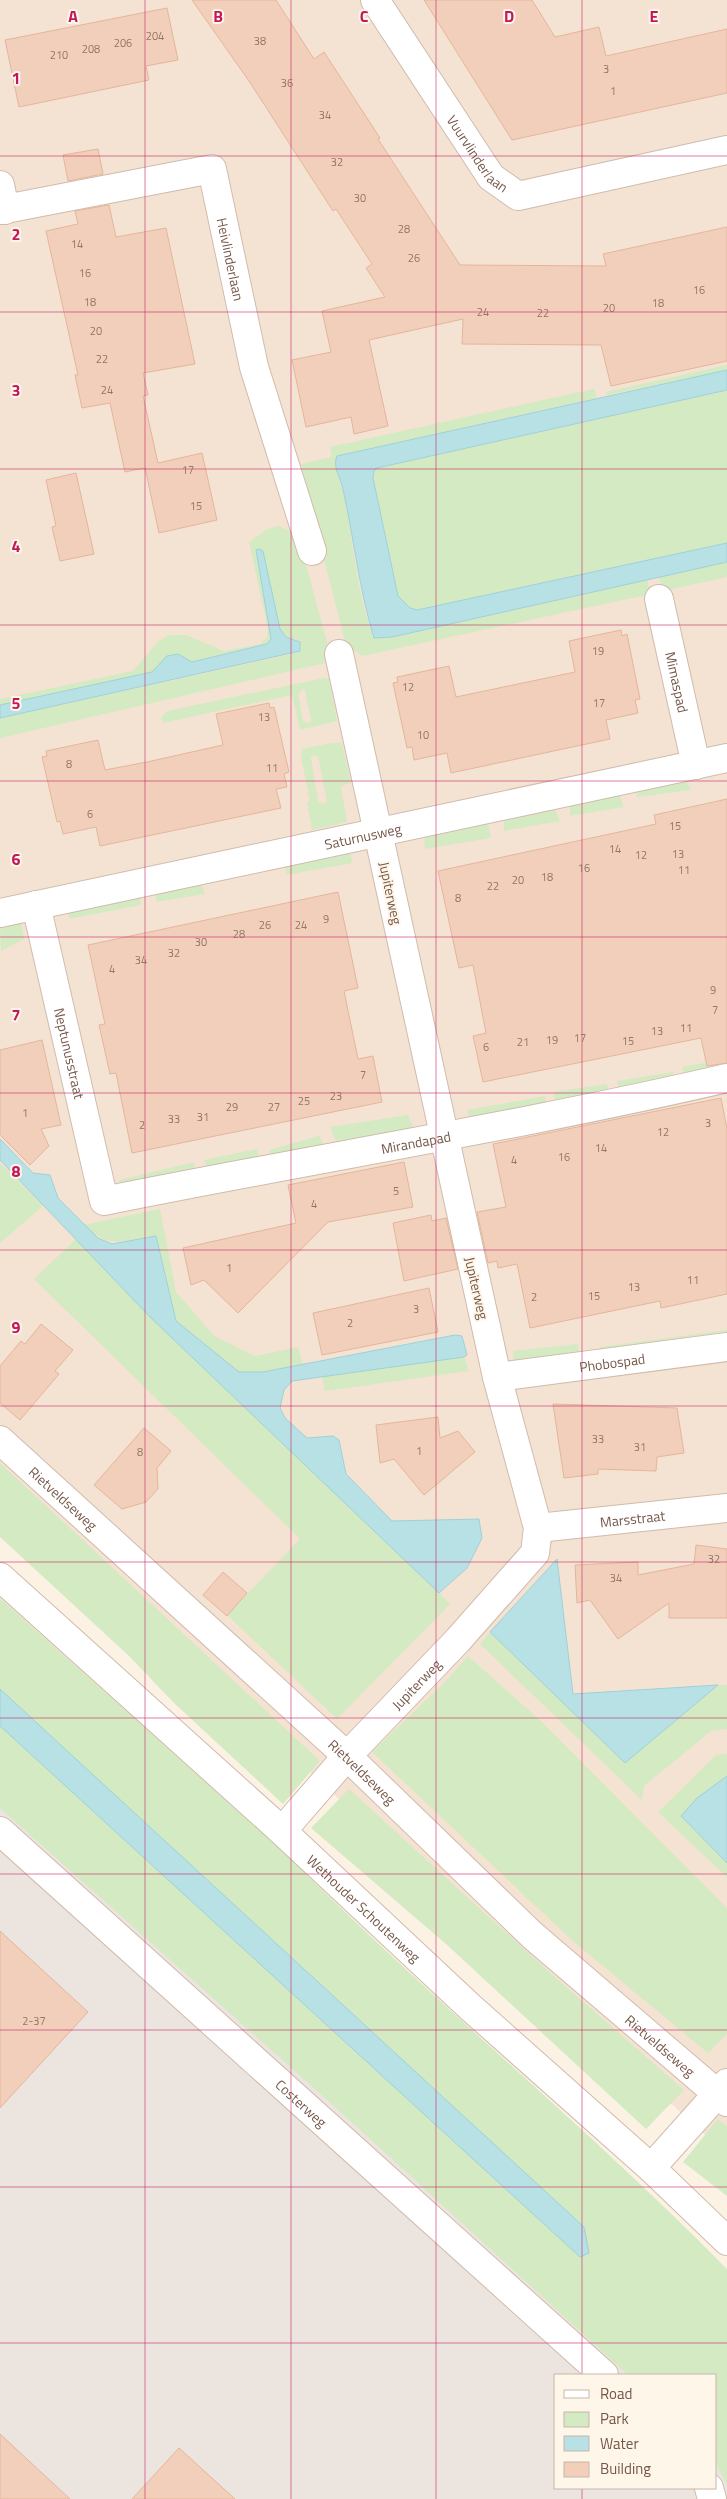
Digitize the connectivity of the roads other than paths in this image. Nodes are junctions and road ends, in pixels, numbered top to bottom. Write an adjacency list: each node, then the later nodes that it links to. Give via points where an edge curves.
1 (375, 0): 2 (street, Vuurvlinderlaan, via 491,177 518,196)
2 (727, 150)
3 (2, 202): 4 (street, Heivlinderlaan, via 212,168 254,366)
4 (312, 551)
5 (660, 599): 8 (street, Mimaspad)
6 (339, 654): 9 (street, Jupiterweg)
7 (727, 758): 8 (street, Saturnusweg)
8 (696, 765): 9 (street, Saturnusweg)
9 (379, 833): 10 (street, Saturnusweg); 13 (street, Jupiterweg)
10 (36, 905): 11 (street, Saturnusweg); 14 (street, Neptunusstraat)
11 (0, 913)
12 (727, 1078): 13 (street, Mirandapad, via 616,1104)
13 (444, 1136): 14 (street, Mirandapad); 16 (street, Jupiterweg)
14 (104, 1201)
15 (727, 1347): 16 (street, Phobospad)
16 (497, 1376): 19 (street, Jupiterweg)
17 (0, 1440): 21 (street, Rietveldseweg)
18 (727, 1508): 19 (street, Marsstraat)
19 (538, 1528): 21 (street, Jupiterweg, via 535,1553 458,1640)
20 (0, 1577): 23 (street, Wethouder Schoutenweg)
21 (347, 1756): 23 (street, Jupiterweg); 24 (street, Rietveldseweg, via 532,1935)
22 (0, 1831): 27 (street, Costerweg)
23 (282, 1831): 25 (street, Wethouder Schoutenweg, via 470,2007)
24 (724, 2093): 25 (street)
25 (651, 2168): 26 (street, Wethouder Schoutenweg)
26 (727, 2240)
27 (603, 2374)

